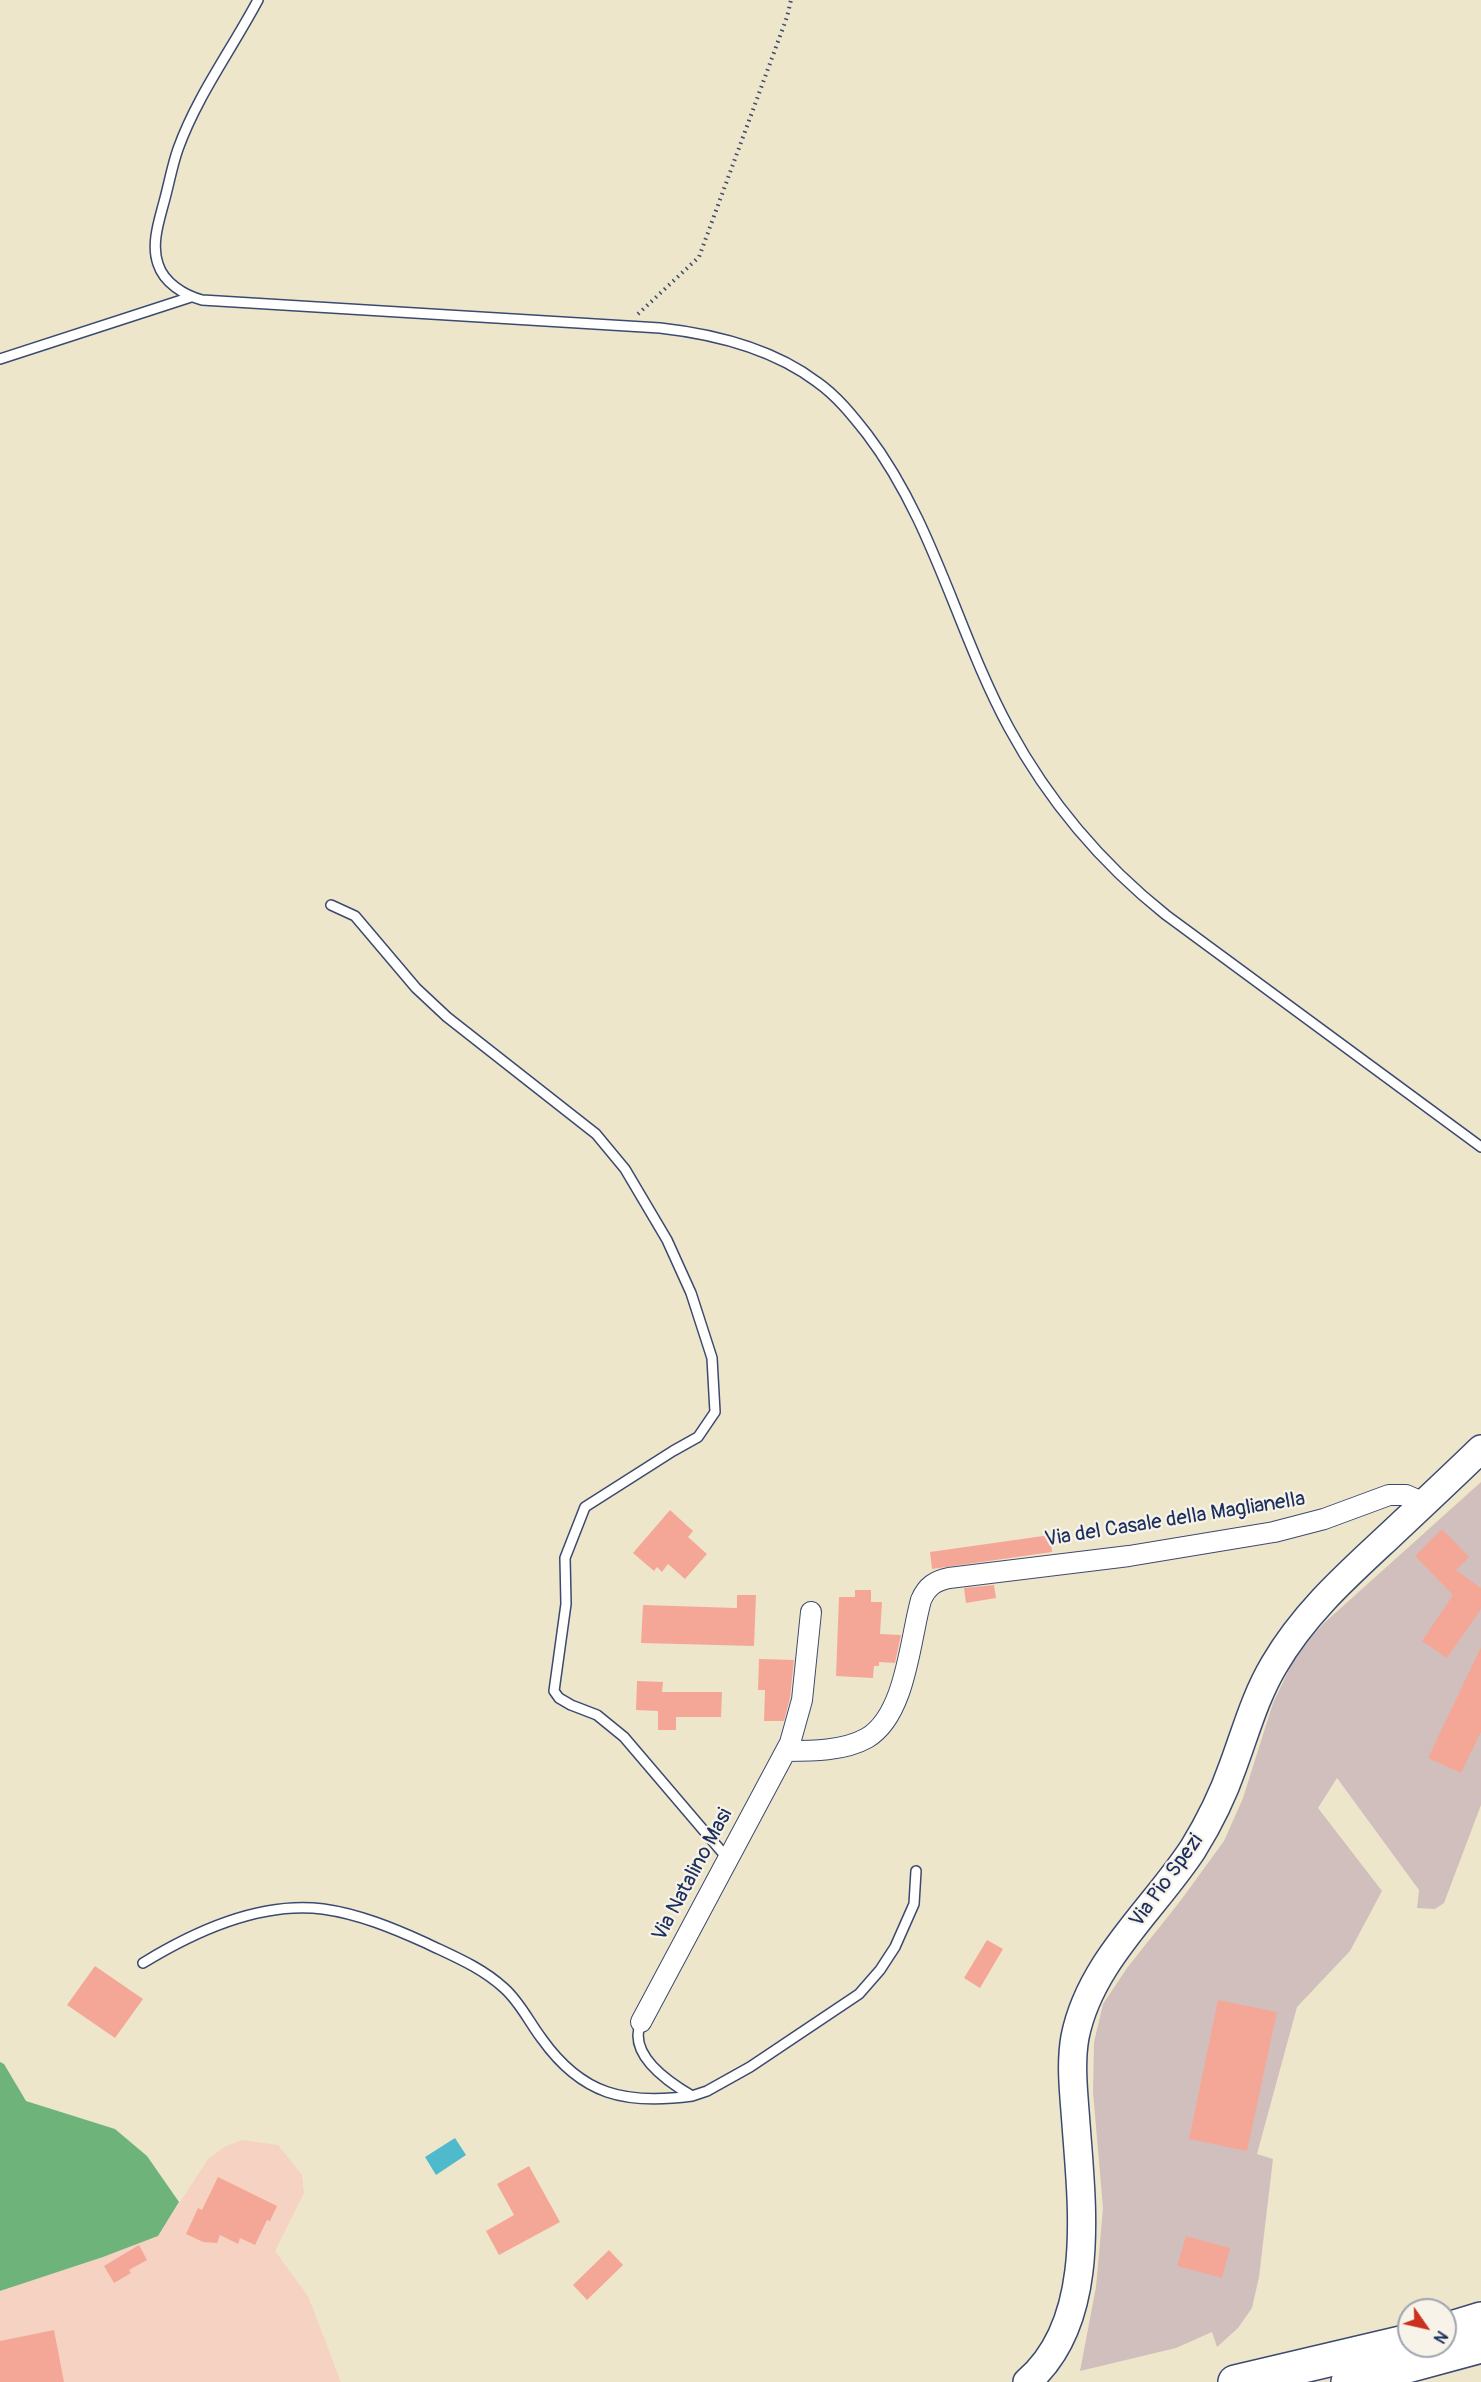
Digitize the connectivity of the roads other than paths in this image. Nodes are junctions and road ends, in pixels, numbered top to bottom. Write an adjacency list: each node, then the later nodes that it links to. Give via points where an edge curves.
1 (258, 0): 2 (lane, via 212,78 179,148 157,228 157,264 166,279)
2 (191, 297): 3 (lane); 5 (lane, via 696,332 746,346 789,364 817,382 840,402 881,453 904,491 928,537 978,663 1014,737 1038,777 1095,849 1166,915)
3 (0, 359)
4 (331, 905): 10 (lane, via 355,916 416,988 447,1017 596,1134 631,1179 667,1240 691,1293 712,1358 715,1412 698,1437 585,1507 565,1558 566,1604 554,1691 571,1705 597,1715 624,1737)
5 (1481, 1147)
6 (1481, 1449): 7 (street, Via Pio Spezi)
7 (1421, 1506): 9 (street, Via del Casale della Maglianella, via 1406,1495 1389,1495 1274,1532 1129,1556 950,1578 930,1586 921,1600 899,1690 883,1724 872,1735 852,1744); 19 (street, Via Pio Spezi, via 1333,1589 1287,1643 1258,1693 1231,1773 1207,1825 1116,1951 1087,2000 1073,2058 1082,2215 1078,2282 1062,2332 1045,2362)
8 (811, 1612): 9 (street, Via Natalino Masi, via 802,1700)
9 (786, 1751): 10 (street, Via Natalino Masi)
10 (728, 1859): 13 (street, Via Natalino Masi)
11 (916, 1871): 14 (lane, via 914,1904 895,1947 859,1994 750,2067)
12 (143, 1963): 14 (lane, via 194,1936 253,1915 301,1908 347,1914 413,1937 494,1979 514,1998 567,2070 588,2085 612,2094 646,2098)
13 (641, 2022): 14 (lane, via 637,2041 644,2055)
14 (692, 2096)
15 (1481, 2319): 16 (highway)
16 (1457, 2326)
17 (1397, 2344): 20 (highway)
18 (1481, 2346): 21 (highway)
19 (1027, 2382)
20 (1235, 2382)
21 (1348, 2382)

